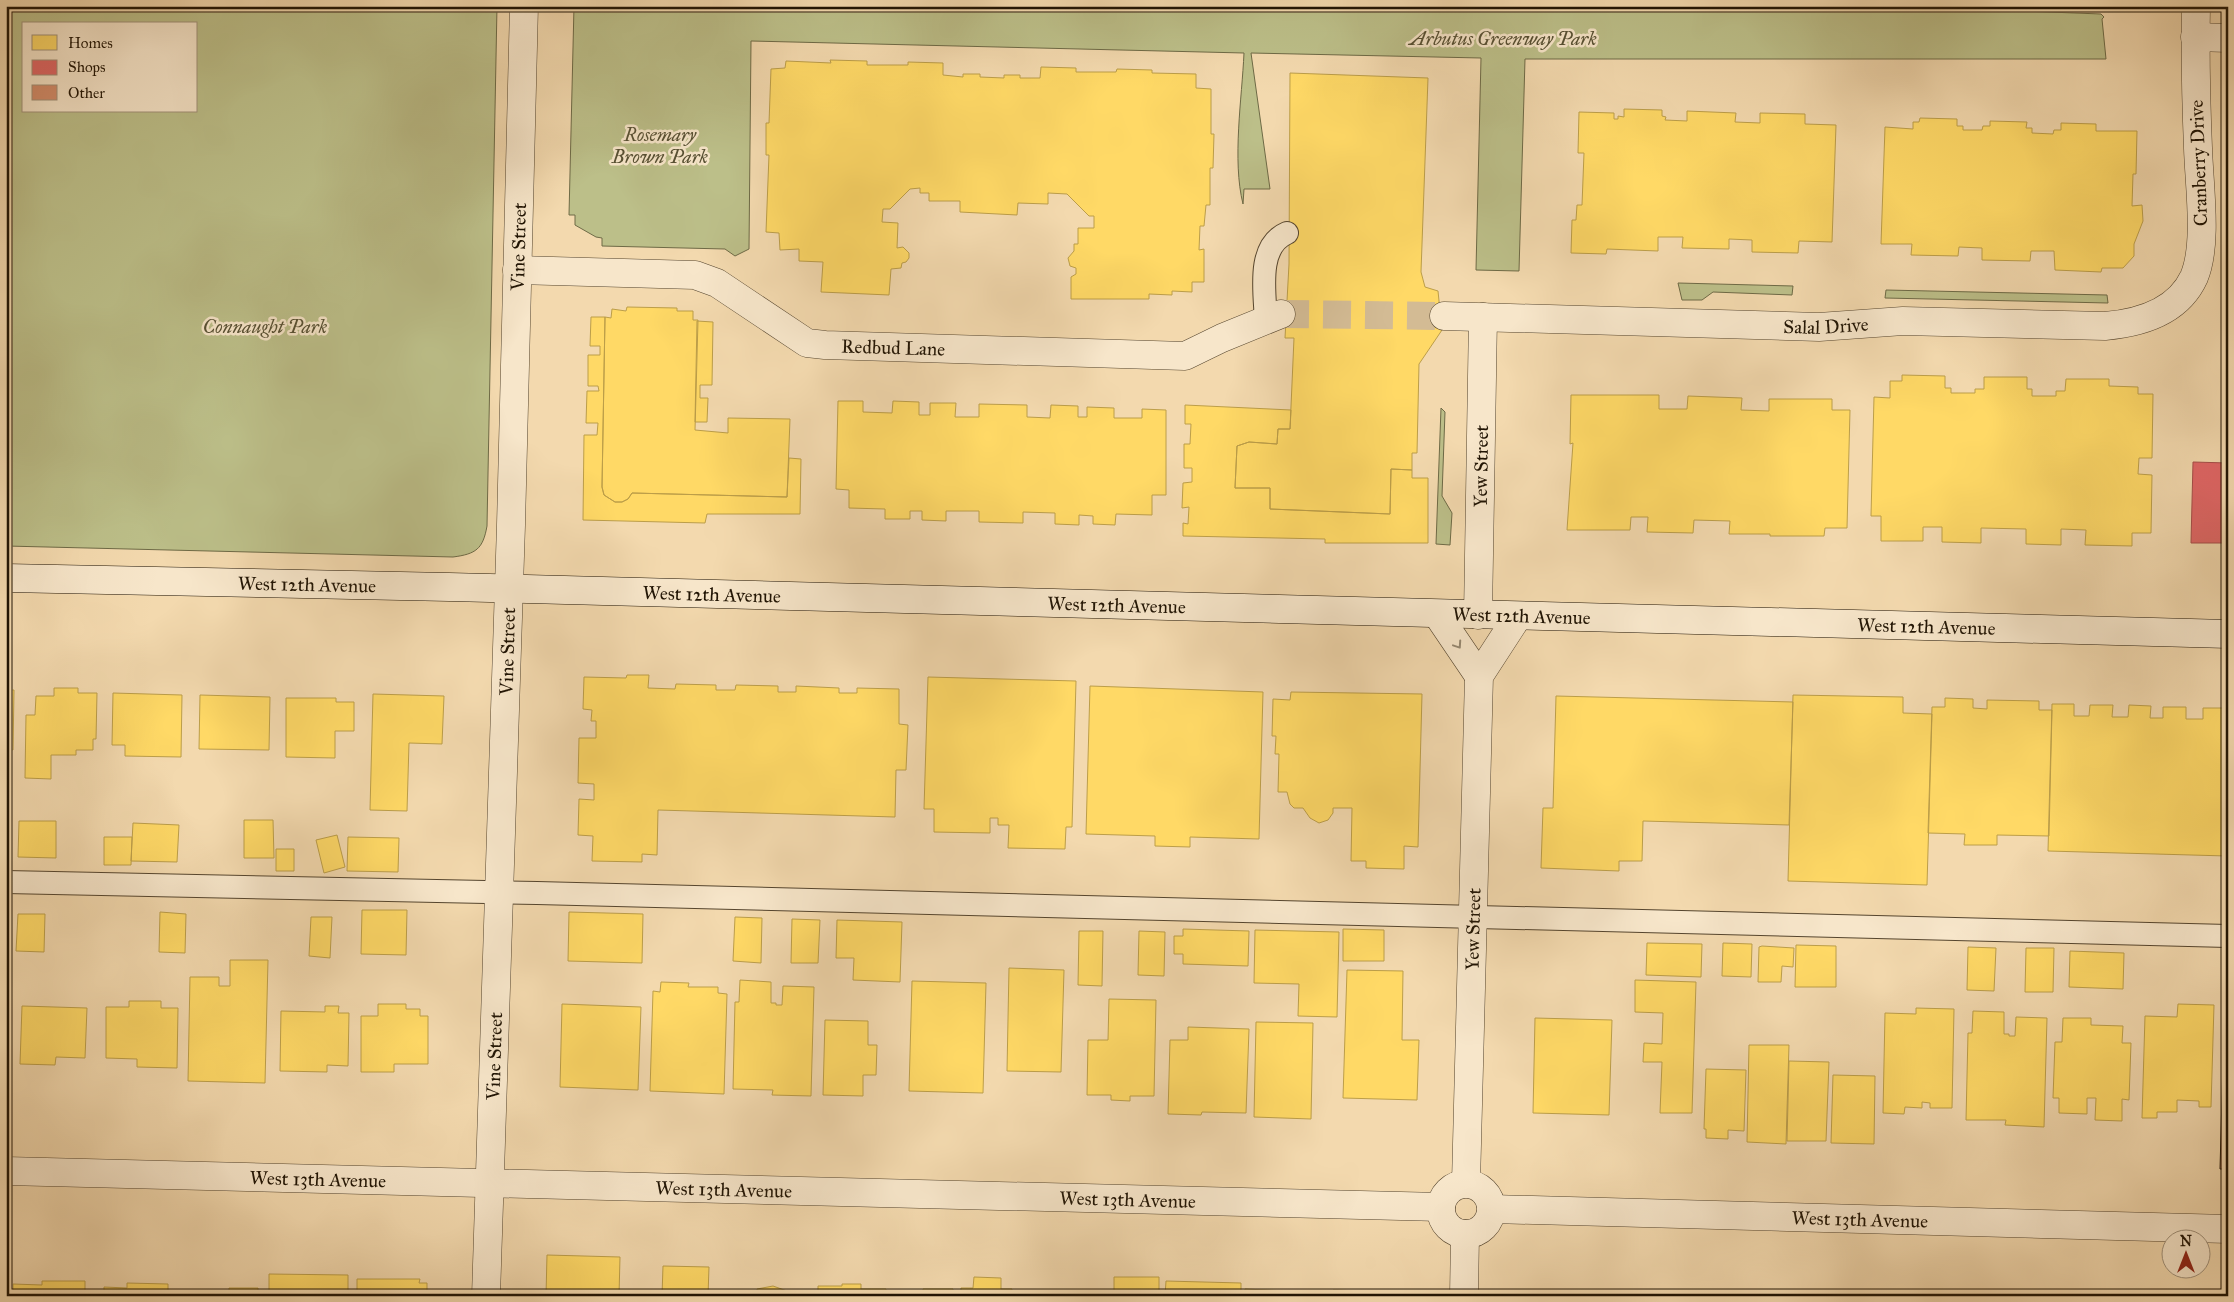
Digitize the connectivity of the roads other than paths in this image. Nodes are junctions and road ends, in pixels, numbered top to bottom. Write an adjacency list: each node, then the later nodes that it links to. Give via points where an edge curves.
1 (524, 6): 6 (street, Vine Street)
2 (2196, 6): 3 (street, Cranberry Drive)
3 (2196, 37): 4 (street); 7 (street, Cranberry Drive, via 2201,246 2194,276 2182,296)
4 (2228, 38)
5 (1287, 233): 10 (lane, via 1272,245 1267,257 1264,289)
6 (518, 270): 10 (street, Redbud Lane, via 695,275 717,284 807,343 825,345 1185,356); 12 (street, Vine Street)
7 (2166, 309): 9 (street, Salal Drive, via 2127,324 2105,326 1903,321 1819,327)
8 (1444, 316): 9 (street)
9 (1483, 317): 14 (street, Yew Street)
10 (1274, 318)
11 (6, 578): 12 (street, West 12th Avenue)
12 (508, 589): 13 (street, West 12th Avenue); 19 (street, Vine Street)
13 (1437, 614): 14 (street, West 12th Avenue); 17 (street, one-way to 17)
14 (1478, 615): 15 (street, West 12th Avenue)
15 (1518, 616): 16 (street, West 12th Avenue); 17 (street)
16 (2228, 634)
17 (1479, 676): 20 (street, Yew Street)
18 (6, 882): 19 (lane)
19 (498, 892): 20 (lane); 23 (street, Vine Street)
20 (1472, 918): 21 (lane); 24 (street, Yew Street)
21 (2228, 936)
22 (6, 1171): 23 (street, West 13th Avenue)
23 (491, 1183): 25 (street, West 13th Avenue); 29 (street, Vine Street)
24 (1466, 1184): 25 (street, via 1446,1193); 26 (street, via 1481,1188 1487,1194)
25 (1441, 1208): 28 (street, via 1450,1229)
26 (1492, 1209): 27 (street, West 13th Avenue); 28 (street, via 1480,1230)
27 (2228, 1229)
28 (1465, 1234): 30 (street)
29 (486, 1296)
30 (1464, 1296)

